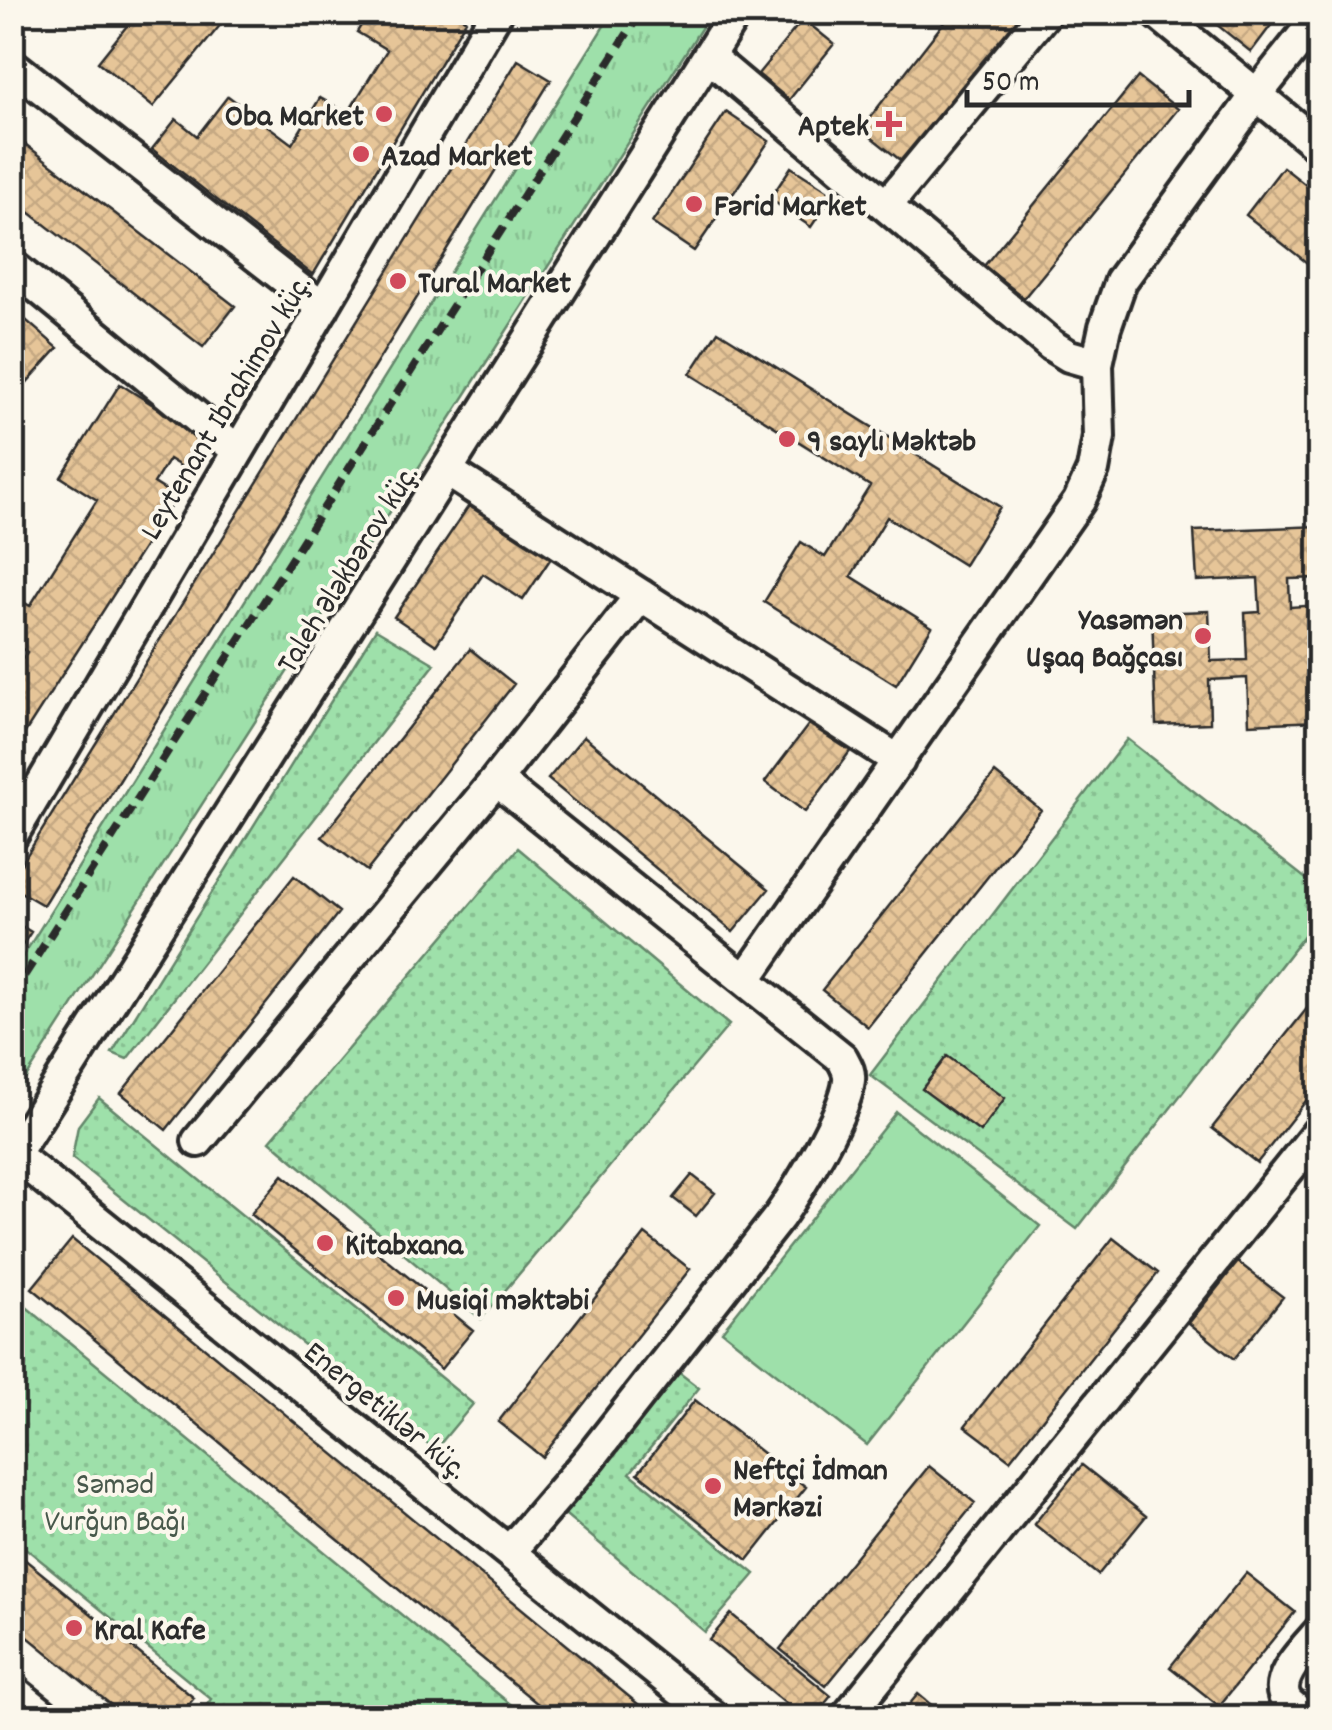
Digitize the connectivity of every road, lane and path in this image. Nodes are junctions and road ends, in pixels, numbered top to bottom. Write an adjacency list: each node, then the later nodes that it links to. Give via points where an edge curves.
1 (497, 12): 12 (street, Leytenant Ibrahimov küç.)
2 (736, 12): 6 (street, Taleh Ələkbərov küç.)
3 (1046, 12): 10 (street)
4 (1156, 12): 8 (street)
5 (1320, 14): 8 (street)
6 (708, 56): 10 (street); 15 (street, Taleh Ələkbərov küç.)
7 (12, 64): 12 (street)
8 (1257, 94): 9 (street); 13 (street, via 1121,281)
9 (1320, 147)
10 (886, 206): 13 (street, via 1051,345)
11 (12, 266): 14 (street)
12 (323, 308): 14 (street, Leytenant Ibrahimov küç.)
13 (1097, 364): 17 (street, via 1099,437 1079,501)
14 (238, 450): 19 (street, Leytenant Ibrahimov küç.)
15 (448, 472): 16 (street); 23 (street, Taleh Ələkbərov küç.)
16 (640, 596): 17 (street); 18 (street)
17 (899, 762): 20 (street)
18 (496, 780): 20 (street); 22 (street)
19 (12, 836)
20 (744, 980): 24 (street, via 842,1058 850,1074 847,1094 780,1217)
21 (1320, 1130): 29 (street)
22 (198, 1141)
23 (14, 1156): 24 (street, Energetiklər küç.)
24 (508, 1552): 28 (street, Energetiklər küç.)
25 (1320, 1631): 30 (street, via 1282,1687 1285,1700)
26 (12, 1690): 27 (street)
27 (48, 1718)
28 (715, 1718)
29 (846, 1718)
30 (1306, 1718)

